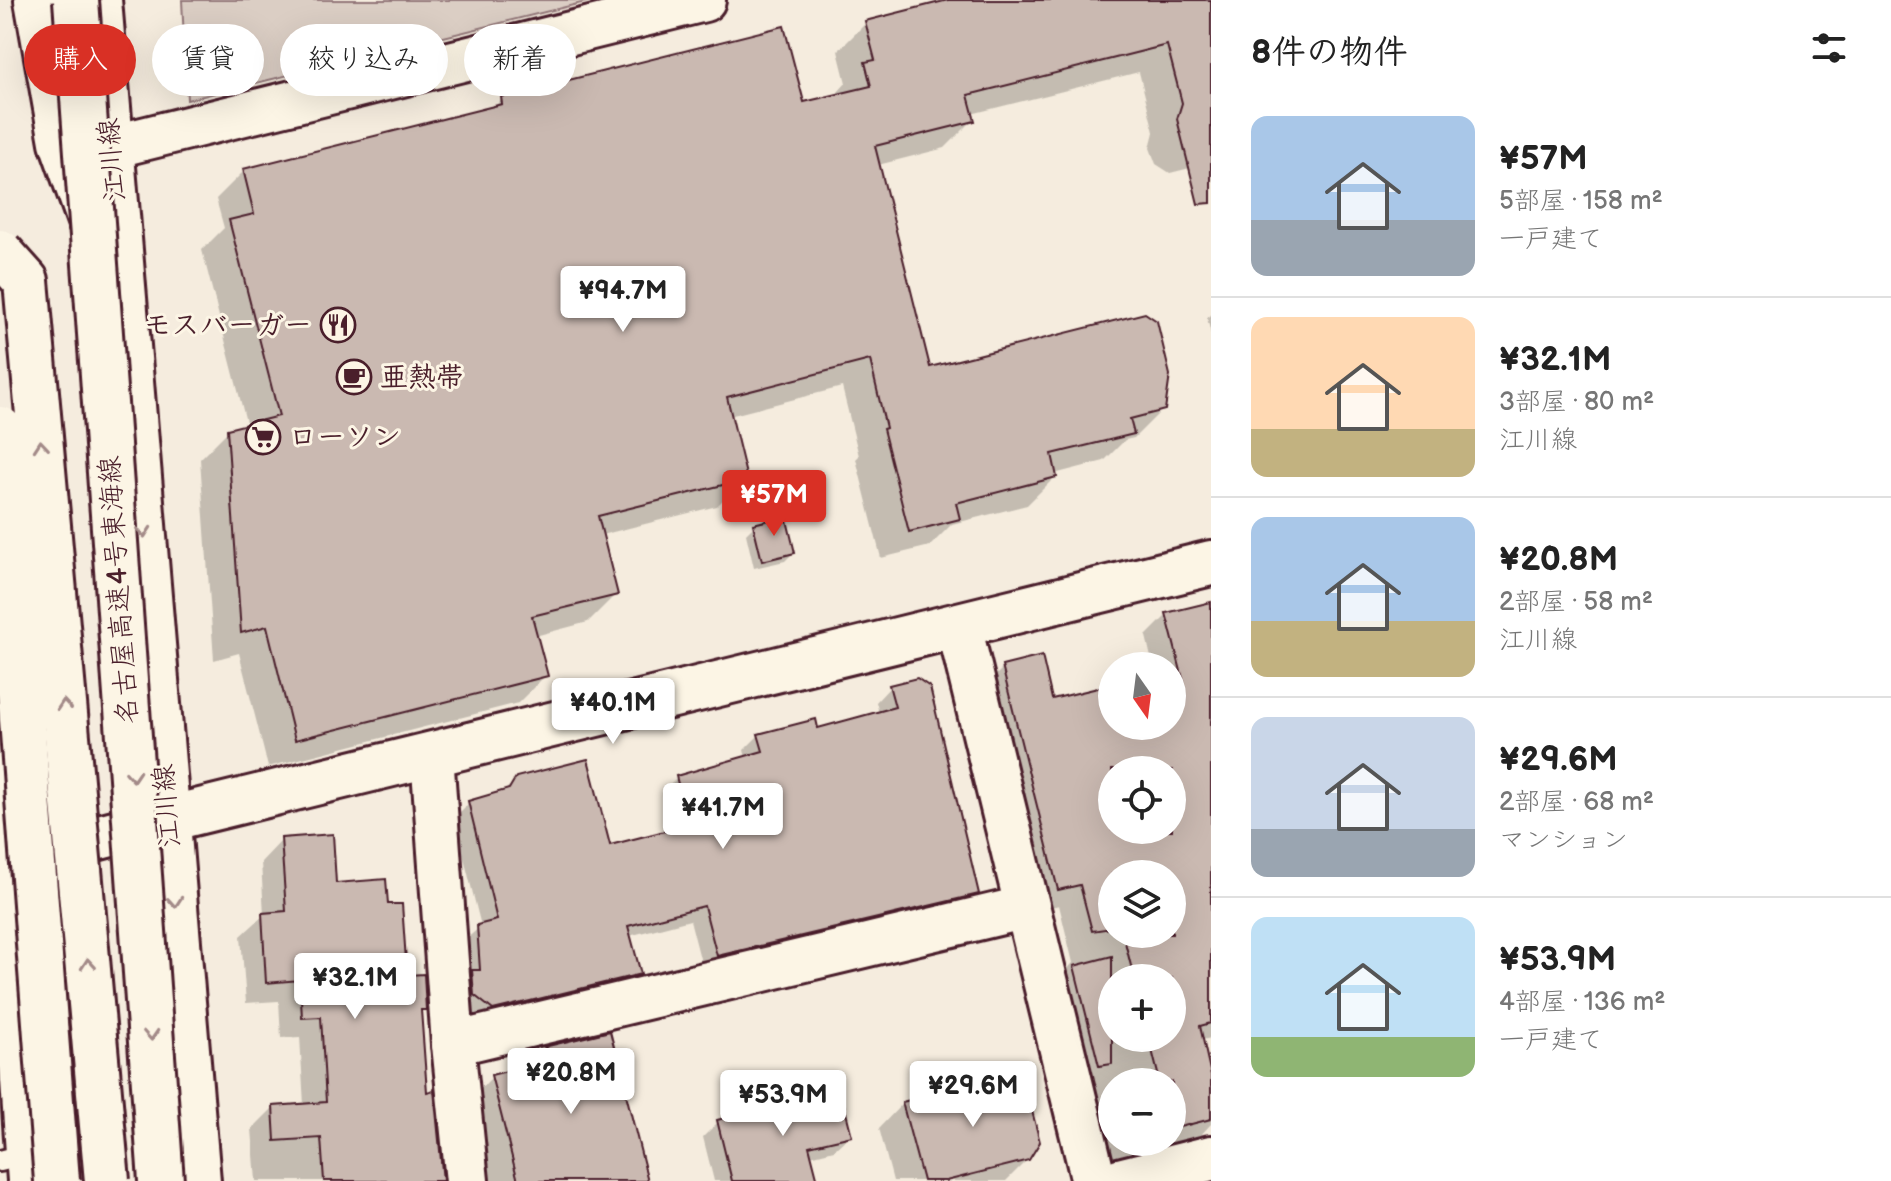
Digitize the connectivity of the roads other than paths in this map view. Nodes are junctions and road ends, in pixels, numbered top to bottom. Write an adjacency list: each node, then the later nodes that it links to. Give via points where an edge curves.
1 (37, 0): 7 (main road, via 62,142)
2 (76, 0): 20 (main road, 名古屋高速4号東海線, one-way to 20, bridge)
3 (99, 0): 5 (main road, 江川線)
4 (704, 0): 5 (street)
5 (111, 147): 7 (main road, 江川線)
6 (0, 252): 19 (main road, one-way to 6, bridge, via 26,281)
7 (126, 322): 13 (main road, 江川線, one-way to 13)
8 (0, 429): 18 (main road, bridge)
9 (1211, 563): 10 (main road)
10 (959, 626): 12 (main road); 15 (main road)
11 (0, 748): 14 (main road)
12 (432, 755): 13 (main road); 16 (street)
13 (168, 819): 14 (main road); 21 (main road, 江川線, one-way to 21)
14 (4, 862): 18 (main road)
15 (1027, 907): 16 (street); 23 (main road)
16 (453, 1044): 22 (street)
17 (1211, 1158): 24 (main road)
18 (29, 1169)
19 (107, 1181)
20 (161, 1181)
21 (198, 1181)
22 (467, 1181)
23 (1094, 1181)
24 (1119, 1181)

